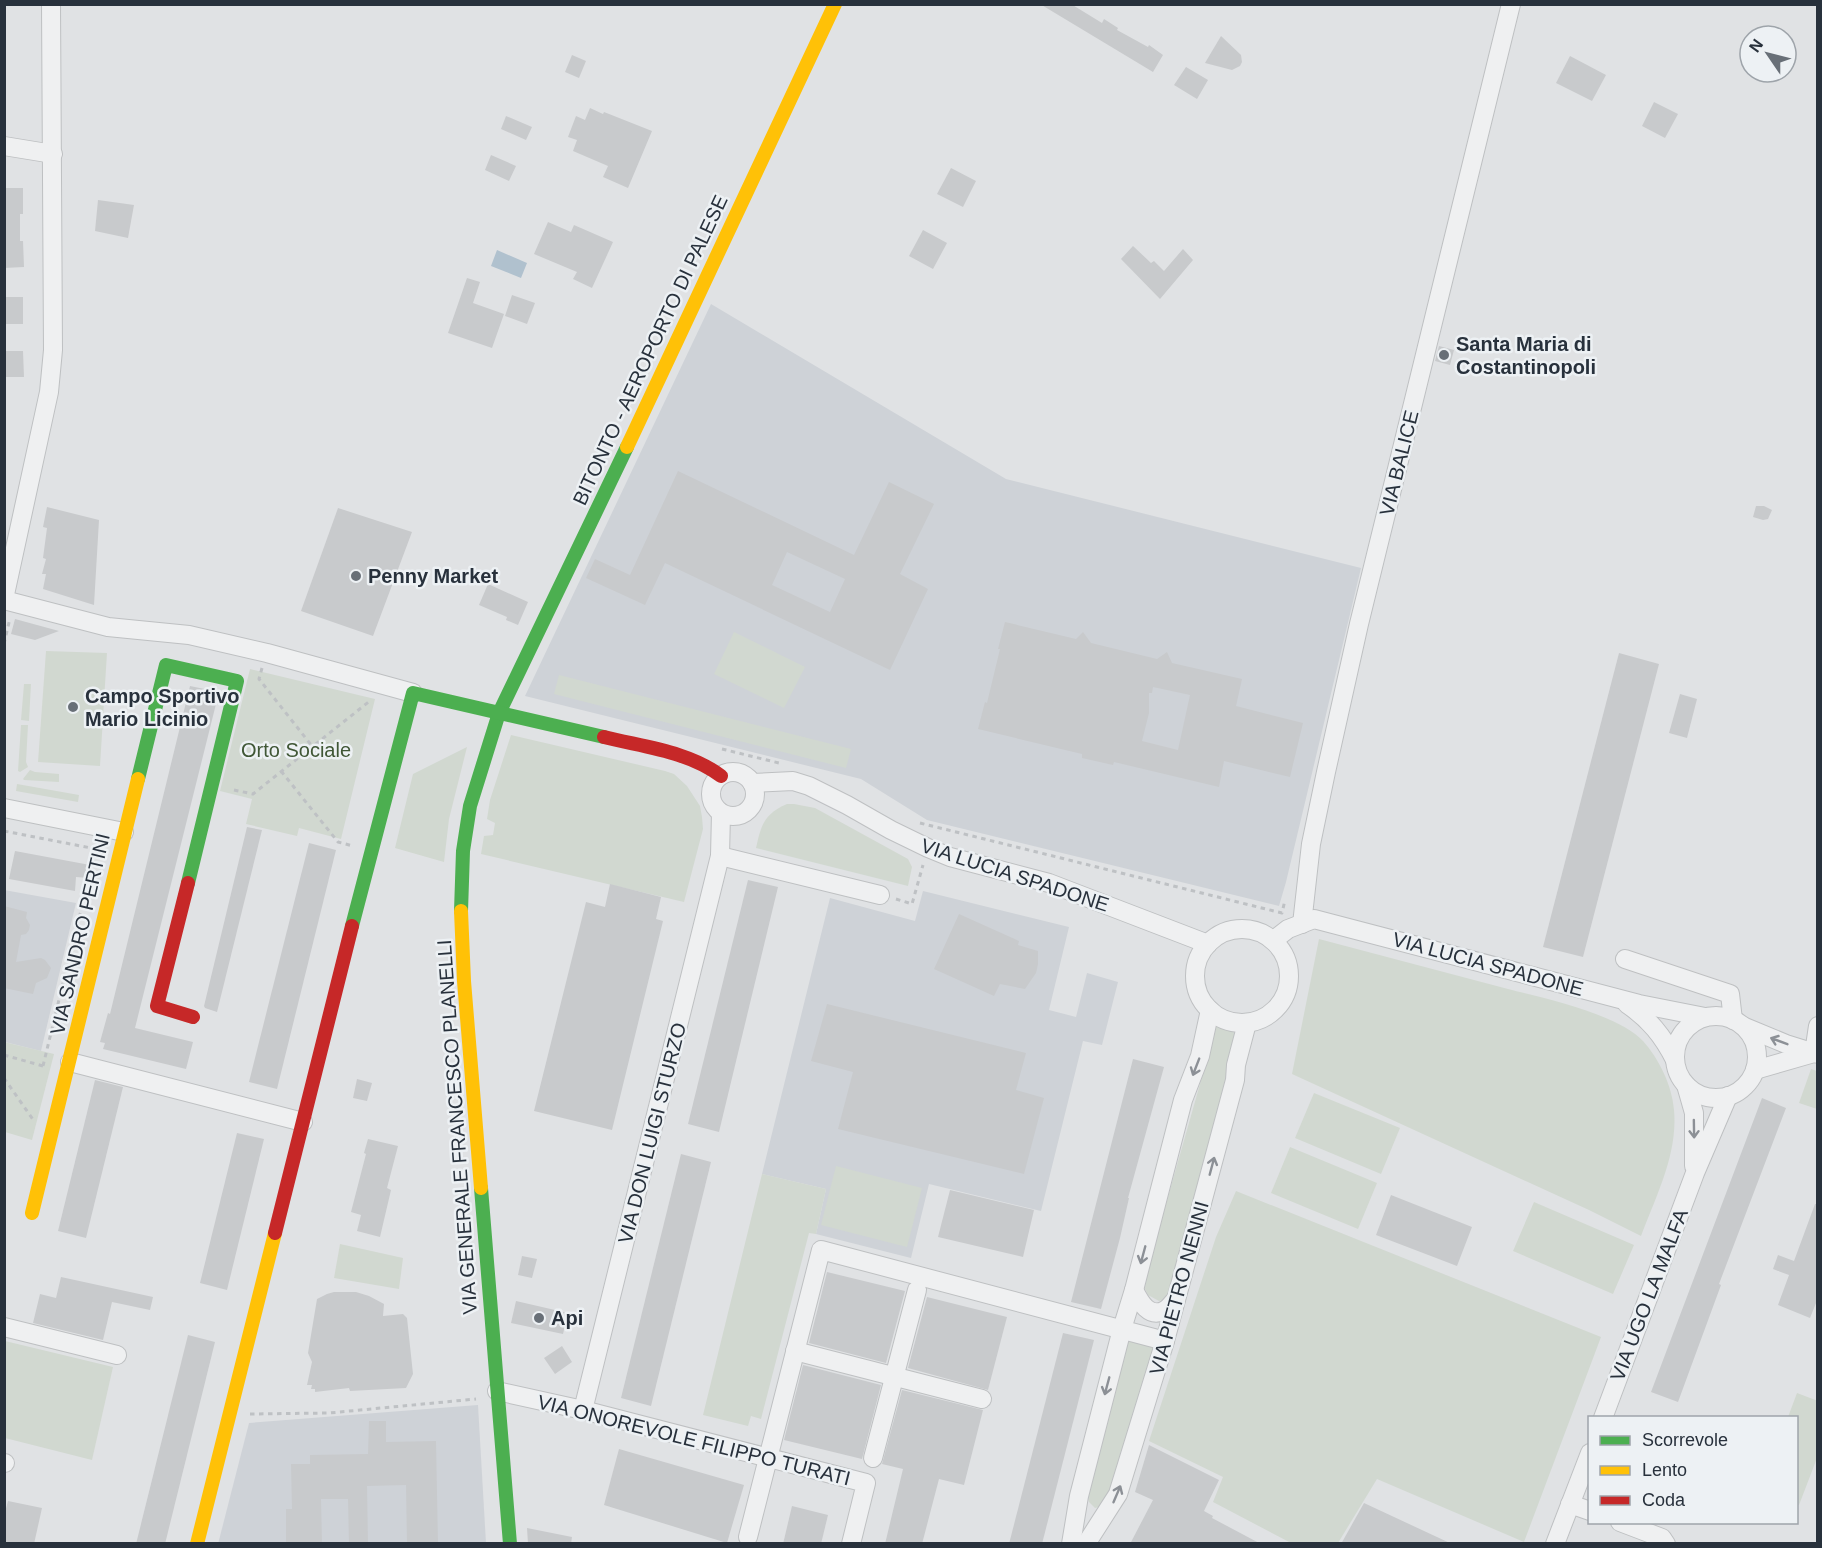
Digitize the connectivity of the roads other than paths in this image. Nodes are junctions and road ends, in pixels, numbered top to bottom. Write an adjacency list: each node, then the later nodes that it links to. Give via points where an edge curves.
1 (51, 4): 5 (street)
2 (835, 4): 8 (street, BITONTO - AEROPORTO DI PALESE)
3 (1511, 4): 20 (street, VIA BALICE, via 1362,612 1311,844)
4 (4, 146): 5 (street)
5 (53, 154): 6 (street, via 50,382)
6 (4, 600): 7 (street, via 108,627 189,635)
7 (413, 693): 8 (street); 37 (street)
8 (499, 713): 9 (street); 49 (street, VIA GENERALE FRANCESCO PLANELLI, via 470,806 463,851 461,912)
9 (670, 753): 10 (street, via 696,760); 13 (street, via 691,769)
10 (721, 776): 12 (street, via 735,772); 13 (street, via 712,787)
11 (793, 781): 12 (street); 15 (street); 22 (street, VIA LUCIA SPADONE, via 824,793 928,848 978,866 1049,883)
12 (752, 783): 15 (street, via 755,794)
13 (711, 796): 16 (street)
14 (4, 808): 17 (street)
15 (747, 810): 16 (street, via 735,817); 18 (street)
16 (721, 813): 18 (street)
17 (124, 832): 26 (street, VIA SANDRO PERTINI, via 166,664 237,681 157,1006); 33 (street, VIA SANDRO PERTINI)
18 (720, 856): 19 (street); 51 (street, VIA DON LUIGI STURZO)
19 (880, 895)
20 (1302, 924): 21 (street, VIA LUCIA SPADONE); 24 (street, VIA LUCIA SPADONE, via 1314,919)
21 (1275, 939)
22 (1208, 944): 25 (street, via 1195,976 1200,997); 28 (street, via 1231,930 1252,930 1271,938 1285,954 1290,975 1285,996 1272,1013)
23 (1625, 959): 29 (street, via 1730,994)
24 (1618, 999): 27 (street, VIA LUCIA SPADONE); 32 (street, via 1657,1029)
25 (1210, 1010): 28 (street, via 1222,1019); 41 (street, one-way to 41)
26 (193, 1017)
27 (1705, 1017): 29 (street, via 1719,1016); 32 (street, via 1683,1033)
28 (1247, 1023): 42 (street, VIA PIETRO NENNI, one-way to 28)
29 (1739, 1024): 31 (street, one-way to 29); 34 (street, via 1752,1037 1756,1048)
30 (1818, 1026): 31 (street)
31 (1816, 1053): 34 (street)
32 (1675, 1060): 35 (street)
33 (69, 1067): 37 (street); 39 (street, VIA SANDRO PERTINI)
34 (1755, 1070): 36 (street, via 1744,1086)
35 (1686, 1085): 36 (street, via 1701,1095); 38 (street, one-way to 38, via 1694,1113)
36 (1728, 1096): 38 (street, VIA UGO LA MALFA)
37 (303, 1122): 60 (street)
38 (1695, 1173): 52 (street, VIA UGO LA MALFA)
39 (32, 1213)
40 (917, 1290): 48 (street)
41 (1134, 1290): 42 (street, via 1141,1305 1150,1311 1165,1310); 44 (street)
42 (1176, 1299): 45 (street, VIA PIETRO NENNI)
43 (4, 1327): 47 (street)
44 (1122, 1329): 45 (street); 46 (street, via 821,1250); 63 (street, one-way to 63, via 1079,1496)
45 (1165, 1341): 64 (street, VIA PIETRO NENNI, one-way to 45, via 1119,1494)
46 (795, 1351): 48 (street); 54 (street)
47 (117, 1355)
48 (894, 1377): 50 (street); 55 (street)
49 (497, 1391): 51 (street, VIA ONOREVOLE FILIPPO TURATI); 61 (street, VIA GENERALE FRANCESCO PLANELLI)
50 (982, 1399)
51 (583, 1410): 54 (street, VIA ONOREVOLE FILIPPO TURATI)
52 (1604, 1416)
53 (1588, 1458): 56 (street)
54 (768, 1459): 55 (street, VIA ONOREVOLE FILIPPO TURATI); 59 (street)
55 (870, 1470): 62 (street, VIA ONOREVOLE FILIPPO TURATI)
56 (1570, 1504): 57 (street); 65 (street)
57 (1588, 1510)
58 (1625, 1524): 66 (street, via 1662,1538)
59 (748, 1537)
60 (197, 1544)
61 (510, 1544)
62 (851, 1544)
63 (1071, 1544)
64 (1086, 1544)
65 (1555, 1544)
66 (1666, 1544)

